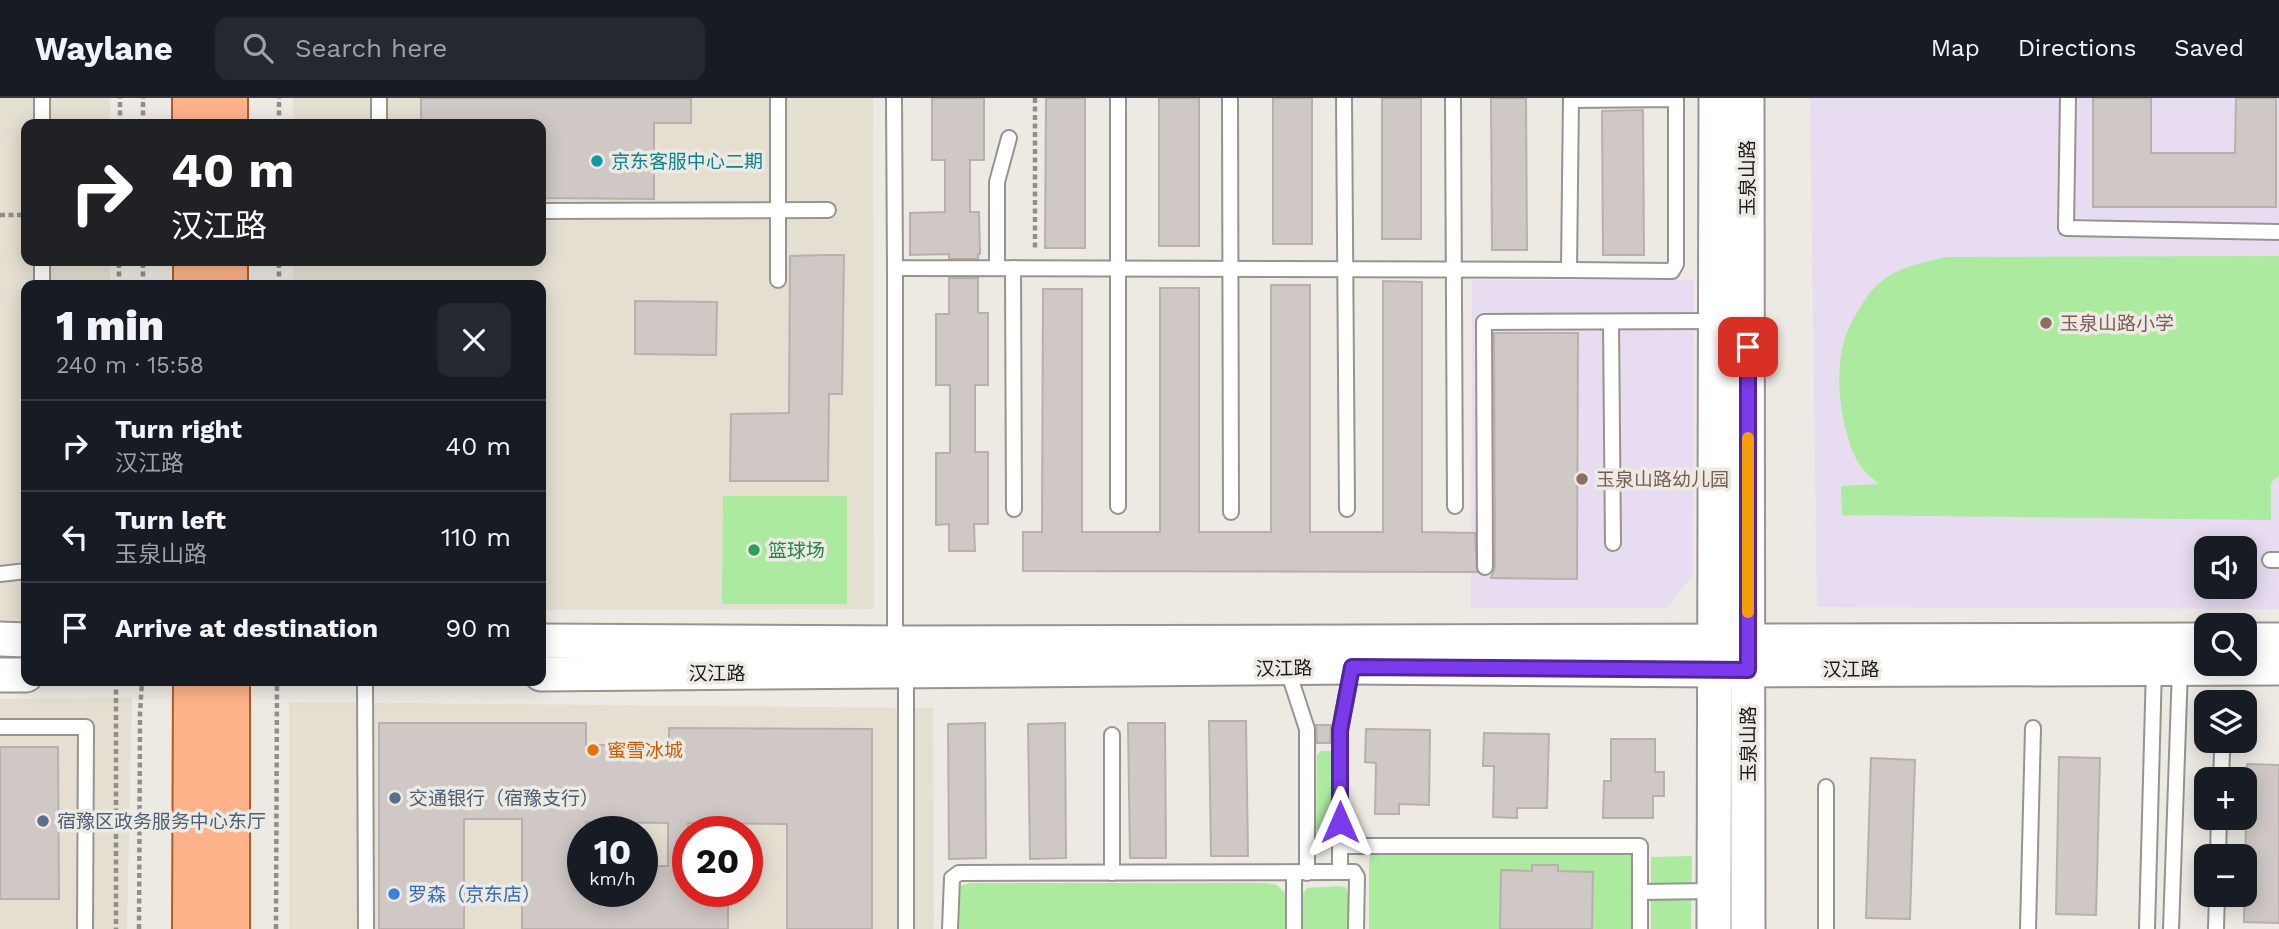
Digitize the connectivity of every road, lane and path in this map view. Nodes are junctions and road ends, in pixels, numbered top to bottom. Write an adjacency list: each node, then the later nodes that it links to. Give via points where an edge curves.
1 (42, 98): 19 (lane)
2 (120, 98): 20 (path)
3 (143, 98): 21 (path)
4 (192, 98): 22 (main road)
5 (228, 98): 23 (main road)
6 (279, 98): 24 (path)
7 (380, 98): 25 (lane)
8 (778, 98): 29 (lane)
9 (894, 98): 33 (lane)
10 (1035, 98): 36 (path)
11 (1118, 98): 37 (lane)
12 (1230, 98): 38 (lane)
13 (1344, 98): 39 (lane)
14 (1453, 98): 40 (lane)
15 (1716, 98): 43 (street, 玉泉山路)
16 (1747, 98): 43 (street, 玉泉山路)
17 (2068, 98): 32 (lane, via 2066,228)
18 (1571, 99): 41 (lane); 41 (lane, via 1676,99 1676,264 1672,271)
19 (42, 119)
20 (120, 119)
21 (143, 119)
22 (192, 119)
23 (228, 119)
24 (279, 119)
25 (379, 119)
26 (1009, 138): 34 (lane, via 997,182)
27 (828, 210): 29 (lane)
28 (546, 211): 29 (lane)
29 (778, 211): 42 (lane)
30 (0, 215): 31 (path)
31 (21, 215)
32 (2279, 232)
33 (895, 268): 34 (lane); 59 (lane)
34 (997, 268): 35 (lane)
35 (1013, 268): 36 (lane); 47 (lane)
36 (1035, 268): 37 (lane)
37 (1118, 269): 38 (lane); 45 (lane)
38 (1231, 269): 39 (lane); 49 (lane)
39 (1346, 270): 40 (lane); 48 (lane)
40 (1454, 270): 41 (lane); 46 (lane)
41 (1569, 270)
42 (778, 281)
43 (1732, 321): 44 (lane); 61 (street, 玉泉山路); 62 (street, 玉泉山路)
44 (1611, 322): 50 (lane); 51 (lane, via 1484,322)
45 (1118, 506)
46 (1455, 506)
47 (1014, 509)
48 (1347, 509)
49 (1231, 512)
50 (1613, 542)
51 (1485, 567)
52 (21, 572): 53 (lane)
53 (0, 574)
54 (0, 639): 55 (street)
55 (21, 639)
56 (546, 640): 59 (street, 汉江路)
57 (2257, 640): 58 (street)
58 (2279, 640)
59 (902, 652): 61 (street, 汉江路); 64 (street, 汉江路); 66 (street, 汉江路); 97 (lane)
60 (2175, 652): 62 (street, 汉江路); 65 (street, 汉江路); 81 (lane); 82 (lane)
61 (1715, 655): 62 (street, 汉江路); 63 (street, 汉江路); 87 (street, 玉泉山路)
62 (1748, 655): 103 (street, 玉泉山路)
63 (1352, 667): 64 (street, 汉江路); 83 (lane, via 1340,730)
64 (1287, 668): 86 (lane, via 1307,729)
65 (2279, 668)
66 (546, 674)
67 (0, 675): 68 (street)
68 (21, 675)
69 (116, 686): 91 (path)
70 (142, 686): 92 (path)
71 (193, 686): 93 (main road)
72 (230, 686): 94 (main road)
73 (277, 686): 95 (path)
74 (365, 686): 96 (lane)
75 (0, 727): 90 (lane, via 86,727)
76 (2033, 728): 105 (lane)
77 (1112, 734): 85 (lane)
78 (2222, 753): 79 (lane)
79 (2221, 767)
80 (1826, 787): 104 (lane)
81 (2149, 841): 82 (lane); 106 (lane)
82 (2174, 842): 107 (lane)
83 (1340, 846): 84 (lane); 88 (lane, via 1640,846)
84 (1340, 872): 86 (lane); 100 (lane, via 1354,872 1357,877)
85 (1112, 873): 86 (lane); 98 (lane, via 958,873 951,878)
86 (1301, 873): 99 (lane)
87 (1714, 891): 88 (lane); 102 (street, 玉泉山路)
88 (1640, 892): 101 (lane)
89 (2217, 907): 108 (lane)
90 (85, 929)
91 (116, 929)
92 (139, 929)
93 (192, 929)
94 (230, 929)
95 (276, 929)
96 (366, 929)
97 (906, 929)
98 (950, 929)
99 (1294, 929)
100 (1356, 929)
101 (1640, 929)
102 (1714, 929)
103 (1748, 929)
104 (1826, 929)
105 (2028, 929)
106 (2147, 929)
107 (2171, 929)
108 (2216, 929)

